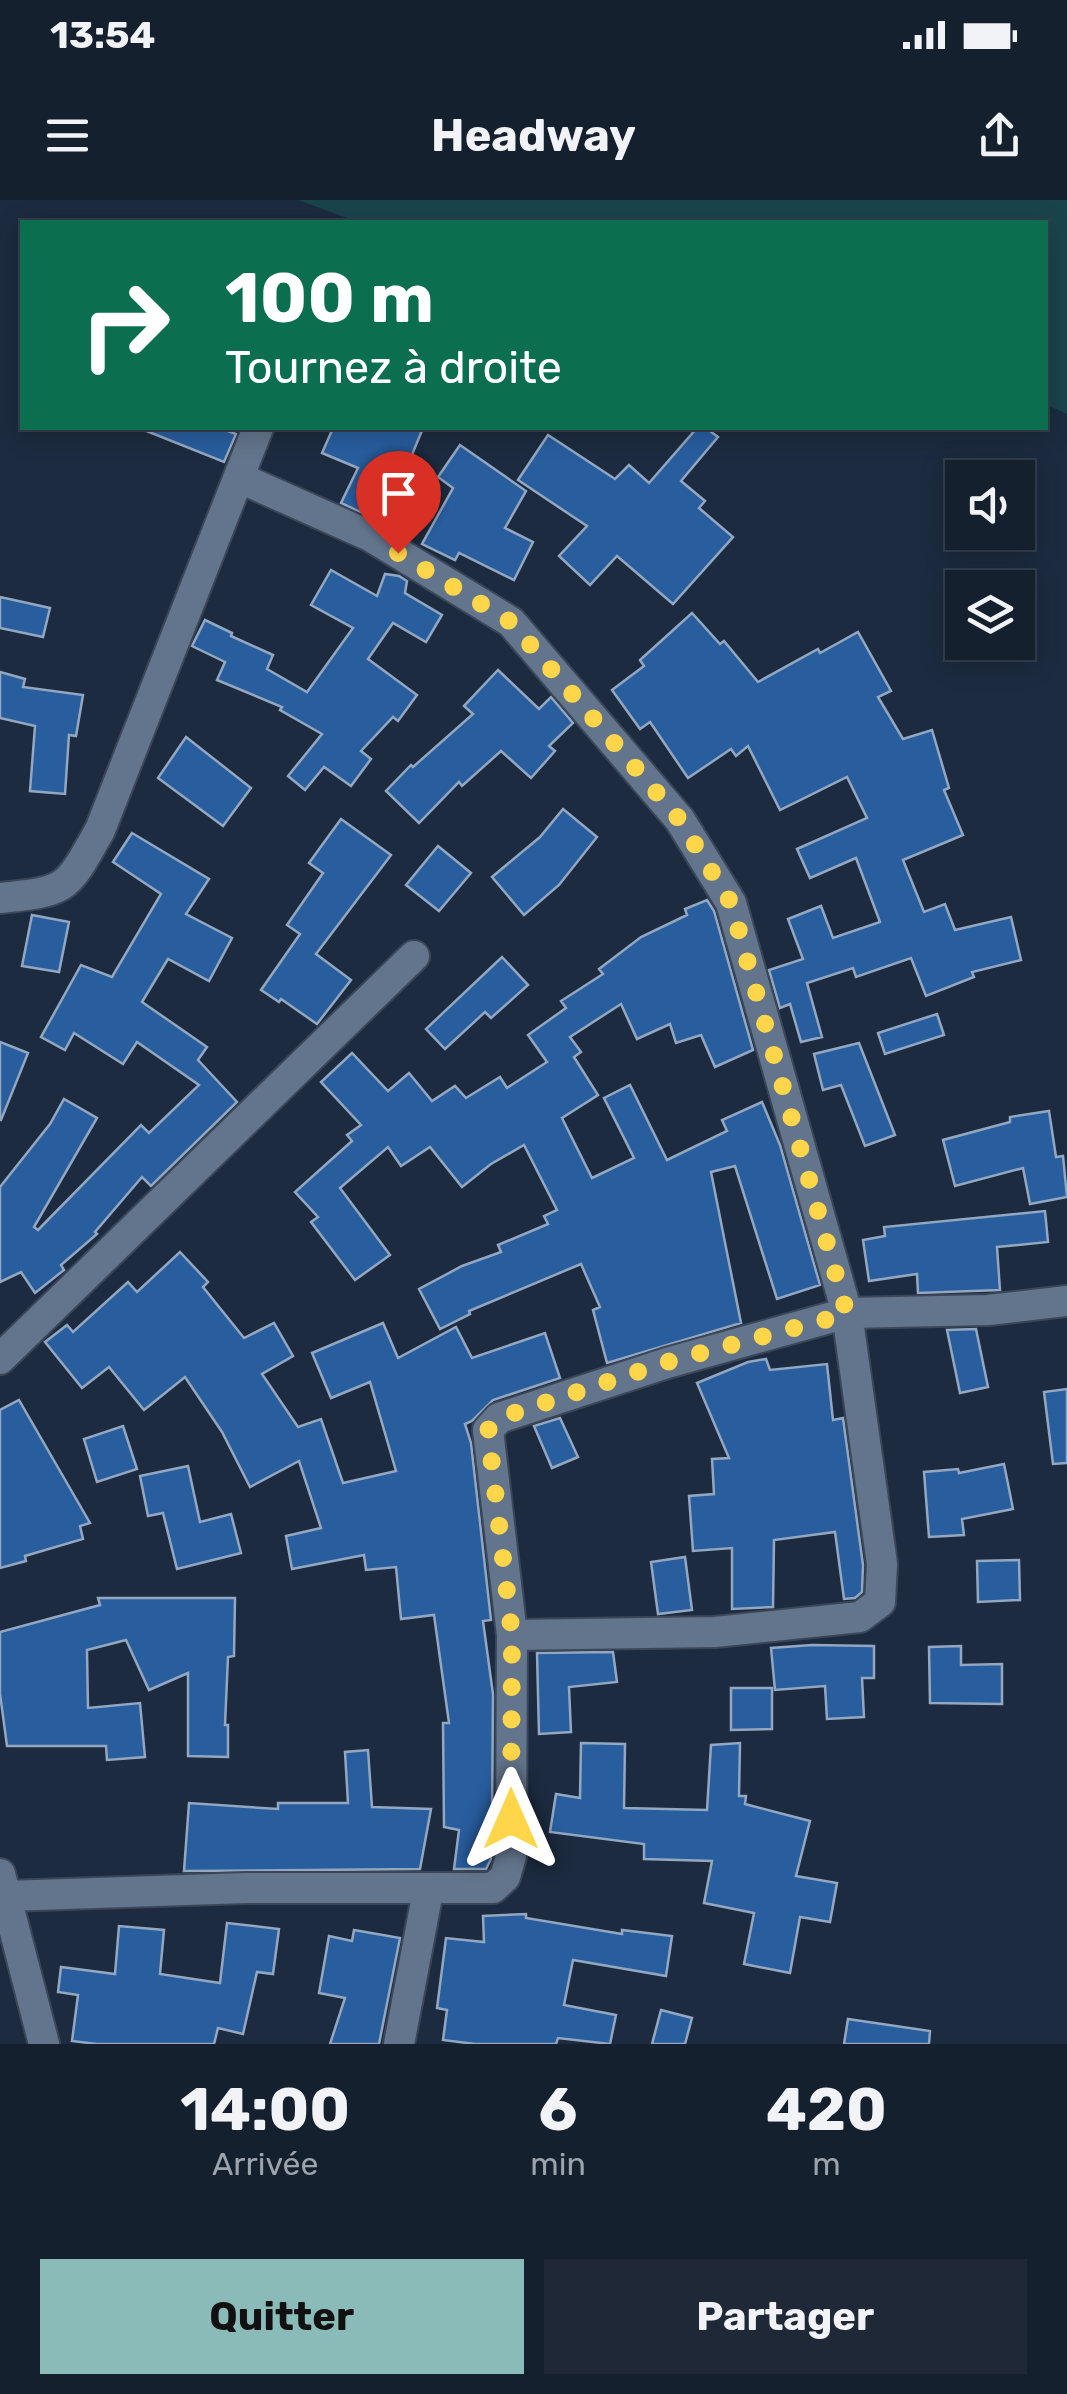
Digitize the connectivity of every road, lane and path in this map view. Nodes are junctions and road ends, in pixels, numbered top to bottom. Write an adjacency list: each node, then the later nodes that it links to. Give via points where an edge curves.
1 (257, 430): 2 (street)
2 (240, 478): 3 (street, via 100,830 72,880 46,893); 6 (street, via 370,536 511,622 680,820 731,903)
3 (0, 898)
4 (414, 956): 7 (street)
5 (1067, 1301): 6 (street)
6 (847, 1314): 8 (street, via 667,1362 499,1418 488,1430); 8 (street, via 882,1564 880,1602 860,1617 715,1632)
7 (0, 1359)
8 (512, 1635): 10 (street, via 511,1856 505,1877 493,1888)
9 (3, 1885): 10 (street); 11 (street)
10 (428, 1891): 12 (street)
11 (44, 2044)
12 (398, 2044)

